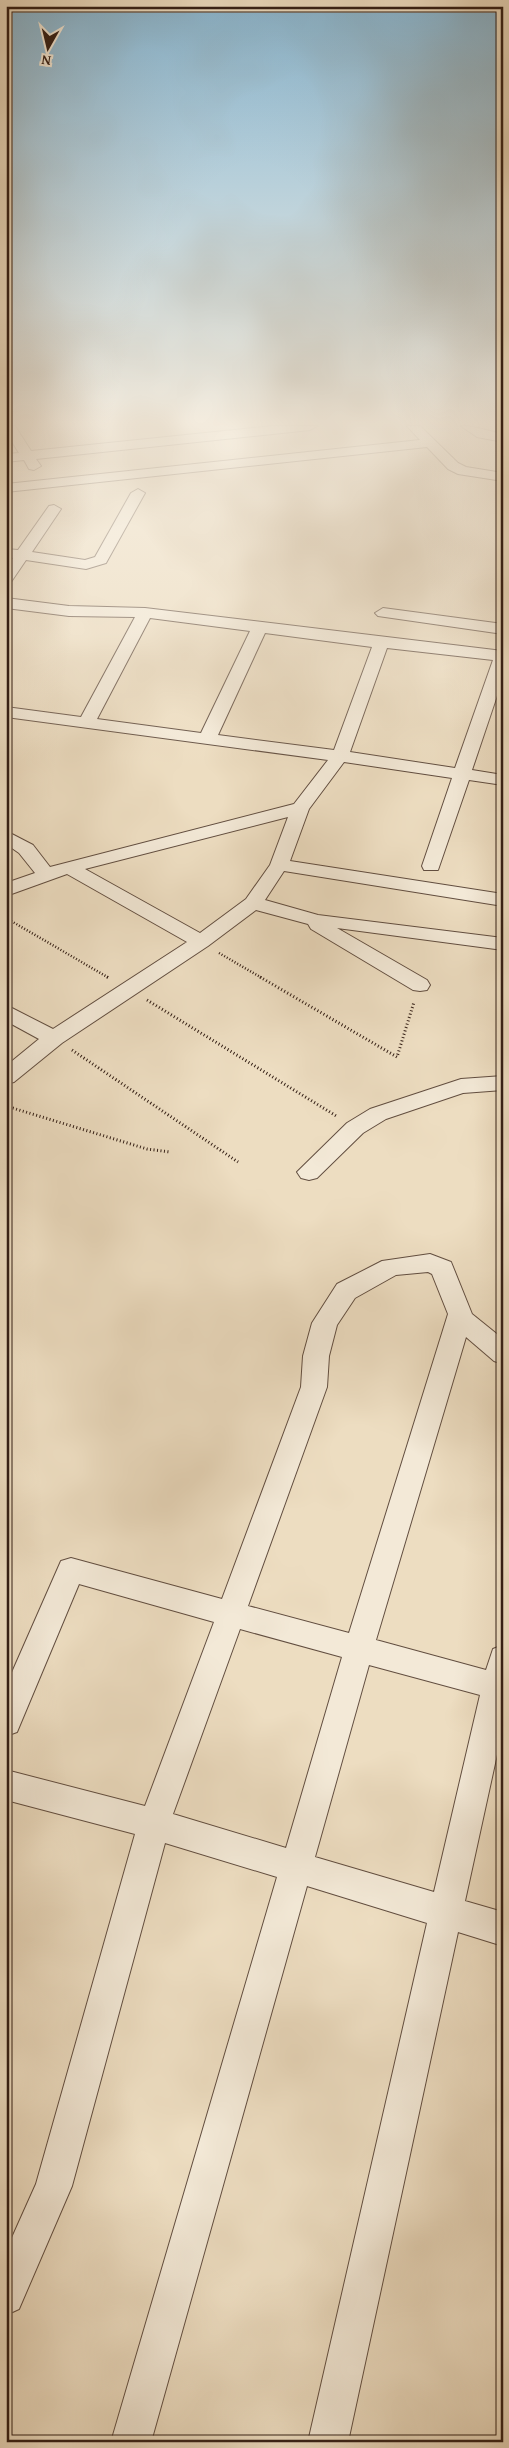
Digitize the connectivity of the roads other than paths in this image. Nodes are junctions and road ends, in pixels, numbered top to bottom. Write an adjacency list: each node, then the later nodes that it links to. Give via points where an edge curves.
1 (34, 540): 4 (street)
2 (113, 540): 4 (street, via 102,560 86,564)
3 (6, 553): 4 (street)
4 (24, 556): 5 (street)
5 (6, 579)
6 (6, 603): 7 (street, via 69,611)
7 (145, 613): 9 (street); 14 (street)
8 (383, 613): 10 (street)
9 (259, 628): 11 (street); 15 (street)
10 (503, 629)
11 (381, 643): 12 (street); 16 (street)
12 (502, 656): 17 (street)
13 (6, 712): 14 (street)
14 (86, 722): 15 (street)
15 (207, 739): 16 (street)
16 (340, 756): 17 (street); 19 (street)
17 (462, 774): 18 (street); 22 (street)
18 (503, 780)
19 (300, 808): 21 (street); 23 (street)
20 (6, 836): 24 (street, via 26,849)
21 (279, 865): 26 (street); 27 (street)
22 (431, 866)
23 (68, 867): 24 (street); 29 (street)
24 (47, 875): 25 (street)
25 (6, 890)
26 (503, 900)
27 (253, 904): 28 (street); 29 (street)
28 (318, 921): 30 (street); 31 (street, via 318,925)
29 (201, 942): 33 (street)
30 (503, 944)
31 (420, 985)
32 (6, 1012): 33 (street)
33 (54, 1038): 34 (street)
34 (6, 1077)
35 (503, 1083): 36 (street, via 461,1086 378,1114 355,1128)
36 (309, 1172)
37 (460, 1314): 38 (street); 39 (street, via 442,1268 437,1264 391,1267 346,1291 325,1323 316,1356 314,1387); 40 (street)
38 (503, 1354)
39 (232, 1613): 40 (street); 42 (street, via 71,1570); 44 (street)
40 (359, 1648): 41 (street); 45 (street)
41 (501, 1677): 46 (street)
42 (6, 1722)
43 (6, 1785): 44 (street)
44 (154, 1824): 45 (street); 48 (street, via 54,2186)
45 (296, 1867): 46 (street); 49 (street)
46 (446, 1912): 47 (street); 50 (street)
47 (503, 1929)
48 (6, 2296)
49 (131, 2442)
50 (328, 2442)

